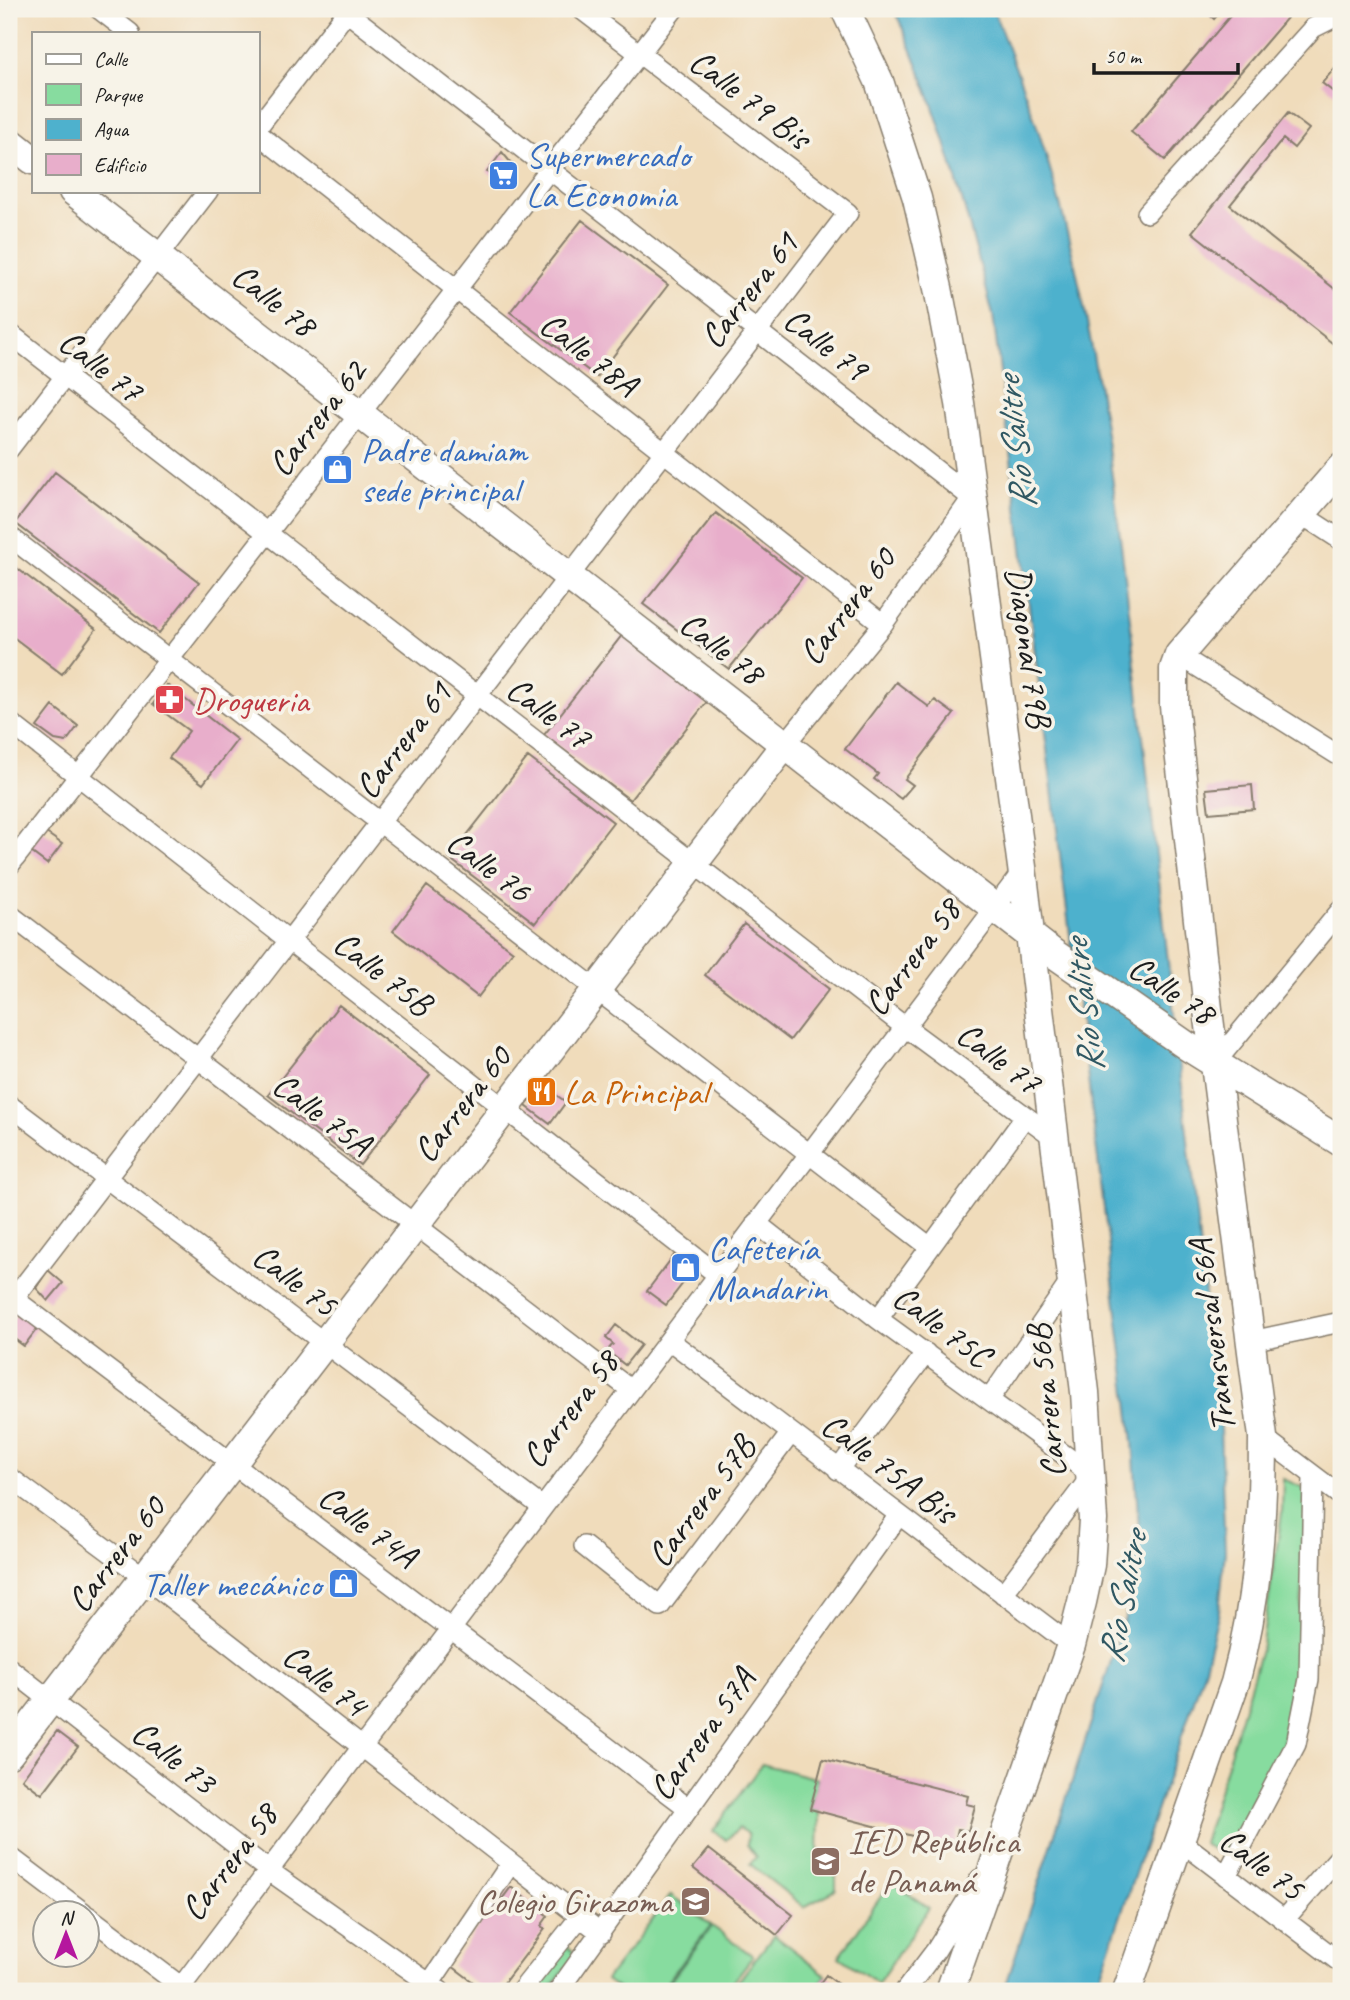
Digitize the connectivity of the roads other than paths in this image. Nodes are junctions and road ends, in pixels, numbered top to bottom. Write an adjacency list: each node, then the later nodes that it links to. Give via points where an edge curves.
1 (99, 9): 9 (street)
2 (581, 9): 10 (street, Calle 79 Bis)
3 (674, 9): 10 (street, Carrera 62)
4 (845, 9): 29 (main road, Diagonal 79B, via 879,81 917,198 957,390)
5 (1320, 9): 8 (street)
6 (346, 10): 11 (street); 15 (street, Calle 79)
7 (1341, 14): 8 (street)
8 (1313, 28): 19 (street)
9 (129, 32)
10 (639, 54): 15 (street, Carrera 62); 18 (street, Calle 79 Bis)
11 (259, 125)
12 (259, 135): 21 (street, Calle 78A)
13 (9, 141): 14 (main road)
14 (32, 159)
15 (550, 169): 21 (street, Carrera 62); 22 (street, Calle 79)
16 (74, 192): 20 (main road, Calle 78)
17 (207, 192): 20 (street)
18 (848, 213): 22 (street, Carrera 61)
19 (1147, 213)
20 (158, 256): 24 (street); 25 (main road, Calle 78)
21 (456, 289): 25 (street, Carrera 62); 27 (street, Calle 78A)
22 (757, 331): 27 (street, Carrera 61); 29 (street, Calle 79)
23 (9, 333): 24 (street, Calle 77)
24 (64, 377): 26 (street); 31 (street, Calle 77)
25 (360, 414): 31 (street, Carrera 62); 34 (main road, Calle 78)
26 (9, 449)
27 (664, 452): 34 (street, Carrera 61); 35 (street, Calle 78A)
28 (1341, 468): 30 (main road)
29 (971, 498): 35 (street, Carrera 60); 46 (main road, Diagonal 79B)
30 (1301, 514): 33 (street); 36 (main road)
31 (266, 535): 37 (street, Carrera 62); 38 (street, Calle 77)
32 (9, 536): 37 (street, Calle 76)
33 (1341, 540)
34 (569, 576): 38 (street, Carrera 61); 40 (main road, Calle 78)
35 (883, 624): 40 (street, Carrera 60)
36 (1179, 655): 41 (street); 55 (main road, Transversal 56A, via 1174,670 1174,706)
37 (170, 659): 42 (street, Carrera 62); 43 (street, Calle 76)
38 (476, 697): 43 (street, Carrera 61); 45 (street, Calle 77)
39 (9, 722): 42 (street, Calle 75B)
40 (786, 743): 45 (main road, Carrera 60); 47 (main road, Calle 78)
41 (1341, 757)
42 (79, 775): 44 (street, Carrera 62); 51 (street, Calle 75B)
43 (380, 822): 51 (street, Carrera 61); 52 (street, Calle 76)
44 (10, 861)
45 (694, 862): 52 (main road, Carrera 60); 53 (street, Calle 77)
46 (1023, 872): 47 (street, Carrera 58); 50 (main road, Diagonal 79B)
47 (995, 907): 50 (main road, Calle 78); 53 (street, Carrera 58)
48 (1341, 910): 55 (street)
49 (9, 914): 54 (street, Calle 75A)
50 (1030, 934): 55 (main road, Calle 78); 59 (main road, Carrera 56B)
51 (289, 940): 54 (street, Carrera 61); 57 (street, Calle 75B)
52 (597, 988): 57 (main road, Carrera 60); 61 (street, Calle 76)
53 (905, 1027): 58 (street, Calle 77); 61 (street, Carrera 58)
54 (198, 1059): 62 (street, Carrera 61); 64 (street, Calle 75A)
55 (1215, 1063): 60 (main road, Calle 78); 72 (main road, Transversal 56A)
56 (9, 1105): 62 (street, Calle 75)
57 (505, 1109): 64 (main road, Carrera 60); 66 (street, Calle 75B)
58 (1025, 1117): 59 (street, Calle 77); 65 (street)
59 (1055, 1138): 67 (main road, Carrera 56B)
60 (1341, 1142)
61 (809, 1154): 63 (street, Carrera 58); 65 (street, Calle 76)
62 (106, 1178): 68 (street, Carrera 61); 73 (street, Calle 75)
63 (757, 1223): 66 (street, Carrera 58); 69 (street, Calle 75C)
64 (416, 1224): 73 (main road, Carrera 60); 75 (street, Calle 75A)
65 (930, 1247): 69 (street)
66 (718, 1275): 71 (street, Carrera 58)
67 (1070, 1282): 76 (street); 81 (main road, Carrera 56B)
68 (10, 1300): 79 (street, Calle 74A)
69 (878, 1319): 74 (street, Calle 75C)
70 (1341, 1322): 72 (street)
71 (669, 1339): 75 (street, Carrera 58); 77 (street, Calle 75A Bis)
72 (1251, 1341): 78 (main road, Transversal 56A)
73 (325, 1342): 79 (main road, Carrera 60); 85 (street, Calle 75)
74 (926, 1353): 76 (street, Calle 75C); 80 (street)
75 (631, 1390): 85 (street, Carrera 58)
76 (989, 1400): 81 (street, Calle 75C)
77 (792, 1433): 80 (street, Calle 75A Bis); 87 (street, Carrera 57B, via 660,1606)
78 (1263, 1437): 82 (street); 97 (main road, Transversal 56A, via 1260,1539 1247,1638)
79 (233, 1462): 88 (main road, Carrera 60); 90 (street, Calle 74A)
80 (838, 1470): 86 (street, Calle 75A Bis)
81 (1092, 1475): 89 (street); 91 (main road, Carrera 56B, via 1090,1565)
82 (1313, 1475): 84 (street); 103 (street, via 1309,1679 1296,1744)
83 (9, 1477): 88 (street, Calle 74)
84 (1341, 1496)
85 (542, 1507): 90 (street, Carrera 58)
86 (899, 1515): 89 (street, Calle 75A Bis); 96 (street, Carrera 57A)
87 (584, 1546)
88 (144, 1577): 93 (main road, Carrera 60); 94 (street, Calle 74)
89 (1003, 1594): 91 (street, Calle 75A Bis)
90 (451, 1628): 94 (street, Carrera 58); 96 (street, Calle 74A)
91 (1071, 1645): 98 (main road, Carrera 56B)
92 (9, 1668): 93 (street, Calle 73)
93 (50, 1700): 95 (main road, Carrera 60); 102 (street, Calle 73)
94 (362, 1749): 101 (street, Calle 74); 102 (street, Carrera 58)
95 (9, 1754)
96 (688, 1808): 108 (street, Carrera 57A)
97 (1178, 1839): 103 (street, Calle 75); 116 (main road, Transversal 56A)
98 (999, 1849): 114 (street); 115 (main road)
99 (1341, 1855): 106 (street)
100 (9, 1856): 104 (street)
101 (511, 1863): 105 (street, Calle 74); 110 (street)
102 (268, 1870): 110 (street, Calle 73); 111 (street, Carrera 58)
103 (1226, 1877): 106 (street, Calle 75)
104 (64, 1898)
105 (580, 1917): 108 (street, Calle 74); 112 (street)
106 (1284, 1920): 109 (street, Calle 75)
107 (102, 1927): 111 (street)
108 (601, 1933): 113 (street, Carrera 57A)
109 (1341, 1964)
110 (435, 1987)
111 (182, 1990)
112 (521, 1991)
113 (558, 1991)
114 (905, 1991)
115 (950, 1991)
116 (1127, 1991)

